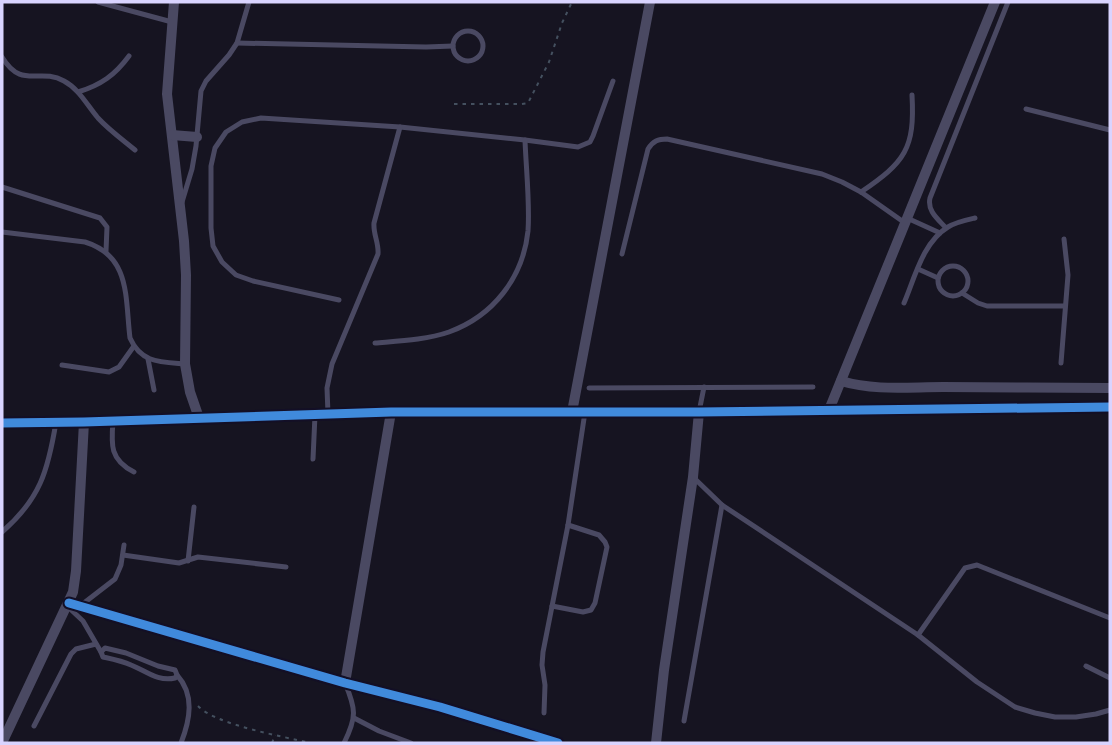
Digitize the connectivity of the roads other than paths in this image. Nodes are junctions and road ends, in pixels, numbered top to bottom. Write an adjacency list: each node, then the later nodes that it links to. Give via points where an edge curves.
1 (98, 2): 7 (lane)
2 (174, 2): 7 (street)
3 (249, 2): 8 (lane)
4 (650, 2): 54 (street)
5 (995, 2): 26 (street)
6 (1009, 2): 27 (lane, via 930,198 930,209)
7 (172, 22): 18 (street, via 167,94)
8 (237, 43): 9 (lane); 19 (lane, via 201,90)
9 (453, 46): 9 (lane, via 465,60 478,57 483,46 472,31 459,34)
10 (129, 56): 13 (lane, via 108,80)
11 (2, 57): 13 (lane, via 17,74 62,79)
12 (613, 81): 20 (lane, via 590,142 578,147)
13 (78, 92): 21 (lane, via 99,120)
14 (912, 95): 23 (lane, via 907,146 886,175)
15 (1026, 109): 17 (lane)
16 (400, 127): 20 (lane); 36 (lane, via 261,118 226,132 215,148 211,228 222,262 236,275 253,281); 57 (lane, via 374,223 378,254 332,364)
17 (1110, 130)
18 (172, 135): 19 (street); 24 (street)
19 (197, 137): 24 (lane)
20 (525, 140): 39 (lane, via 526,246 514,278 497,302 448,332)
21 (135, 150)
22 (2, 187): 31 (lane, via 100,218 107,227)
23 (861, 192): 26 (lane); 32 (lane, via 822,174 659,139 648,149)
24 (180, 208): 44 (street, via 186,275)
25 (975, 218): 27 (lane)
26 (906, 221): 29 (lane); 45 (street)
27 (946, 228): 29 (lane)
28 (2, 232): 31 (lane, via 85,242)
29 (940, 233): 33 (lane)
30 (1064, 239): 38 (lane)
31 (106, 251): 40 (lane, via 123,278)
32 (622, 254)
33 (918, 269): 34 (lane); 37 (lane)
34 (938, 278): 35 (lane, via 943,292 952,296); 35 (lane, via 944,269 958,267 967,279)
35 (962, 293): 38 (lane, via 987,306)
36 (339, 300)
37 (904, 303)
38 (1065, 306): 42 (lane)
39 (375, 343)
40 (134, 346): 41 (lane); 43 (lane, via 119,367 109,372)
41 (148, 359): 44 (lane); 50 (lane)
42 (1061, 363)
43 (62, 365)
44 (185, 365): 59 (street)
45 (841, 381): 49 (street, via 885,388); 52 (street)
46 (704, 387): 47 (lane); 48 (lane); 56 (lane)
47 (813, 387)
48 (589, 388)
49 (1110, 388)
50 (154, 390)
51 (1110, 407): 52 (street)
52 (829, 410): 56 (street)
53 (391, 412): 54 (street); 57 (street); 84 (street)
54 (572, 412): 55 (street)
55 (585, 412): 56 (street); 69 (lane)
56 (699, 412): 66 (street)
57 (328, 414): 58 (street)
58 (314, 415): 59 (street); 64 (lane)
59 (200, 418): 60 (street)
60 (113, 421): 62 (street); 65 (lane, via 114,453)
61 (56, 422): 62 (street); 63 (street); 70 (lane, via 37,492)
62 (84, 422): 75 (street)
63 (2, 423)
64 (313, 459)
65 (134, 472)
66 (693, 477): 67 (lane); 95 (street)
67 (722, 505): 78 (lane); 88 (lane)
68 (194, 507): 73 (lane)
69 (568, 525): 76 (lane); 76 (lane, via 598,536 607,552 591,610)
70 (2, 532)
71 (124, 545): 72 (lane)
72 (123, 555): 73 (lane); 75 (lane, via 115,579)
73 (188, 561): 74 (lane, via 198,557)
74 (286, 567)
75 (72, 605): 79 (lane); 84 (street); 90 (street)
76 (552, 607): 86 (lane, via 542,658)
77 (1110, 618): 78 (lane, via 970,565)
78 (918, 635): 85 (lane, via 976,682 1015,706 1076,718)
79 (96, 644): 80 (lane); 89 (lane, via 71,654)
80 (100, 652): 82 (lane, via 152,676 170,679); 82 (lane, via 104,648 126,653 173,668)
81 (1086, 666): 83 (lane)
82 (177, 675): 91 (lane, via 190,706)
83 (1110, 678)
84 (345, 683): 87 (lane); 94 (street, via 440,706)
85 (1110, 710)
86 (544, 713)
87 (354, 719): 92 (lane); 93 (lane)
88 (684, 721)
89 (34, 726)
90 (2, 743)
91 (181, 743)
92 (344, 743)
93 (411, 743)
94 (558, 743)
95 (656, 743)

